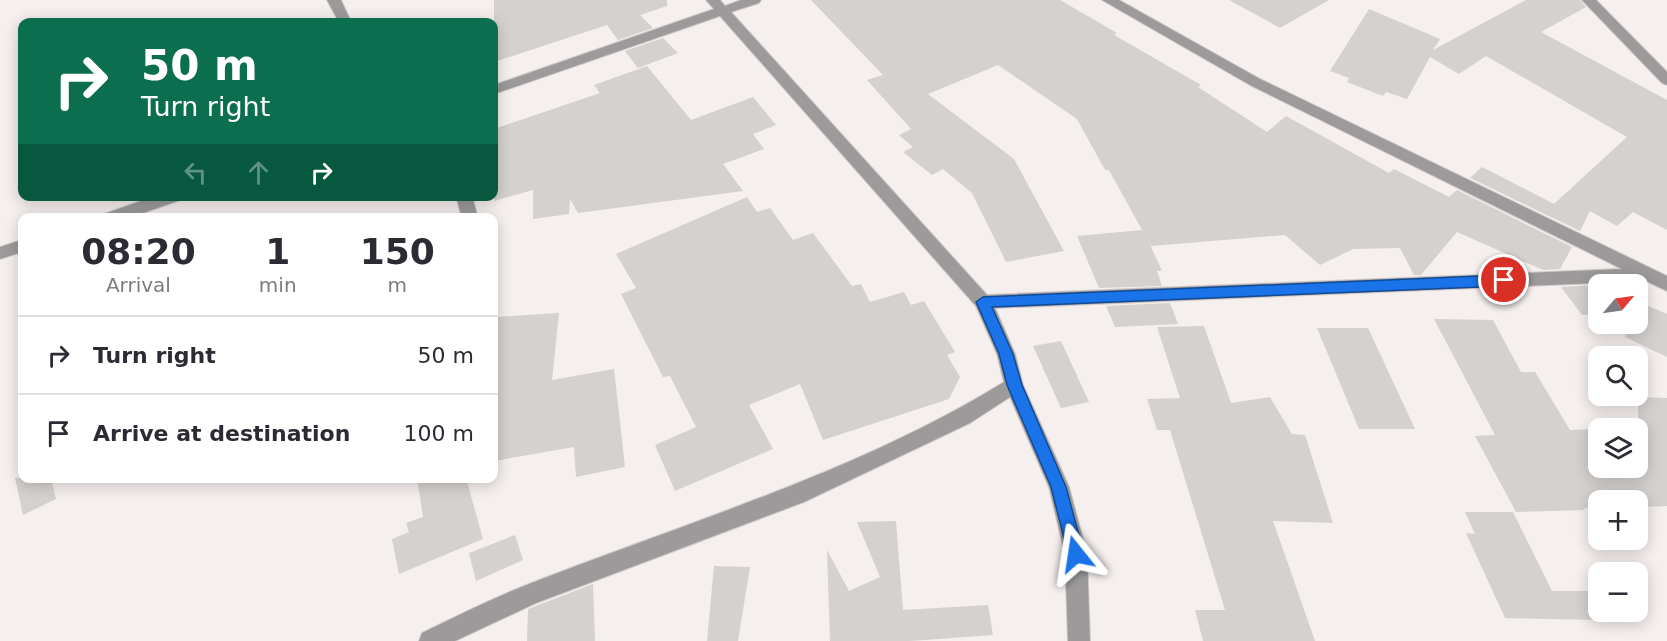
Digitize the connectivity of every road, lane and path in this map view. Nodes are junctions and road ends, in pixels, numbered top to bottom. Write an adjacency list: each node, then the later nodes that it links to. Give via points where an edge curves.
1 (334, 0): 6 (street)
2 (754, 0): 5 (street)
3 (1109, 0): 13 (street, via 1255,82)
4 (1589, 0): 7 (street)
5 (717, 5): 8 (street); 17 (street)
6 (343, 18)
7 (1667, 80)
8 (498, 88)
9 (159, 201): 10 (street)
10 (125, 213)
11 (18, 247): 12 (street)
12 (0, 253)
13 (1644, 274)
14 (1648, 276): 16 (street)
15 (1588, 277): 17 (street)
16 (1667, 284)
17 (983, 302): 18 (street, via 1006,354)
18 (1014, 385): 19 (street, via 963,417 797,495 530,594); 20 (street, via 1059,487 1076,554)
19 (430, 641)
20 (1079, 641)

